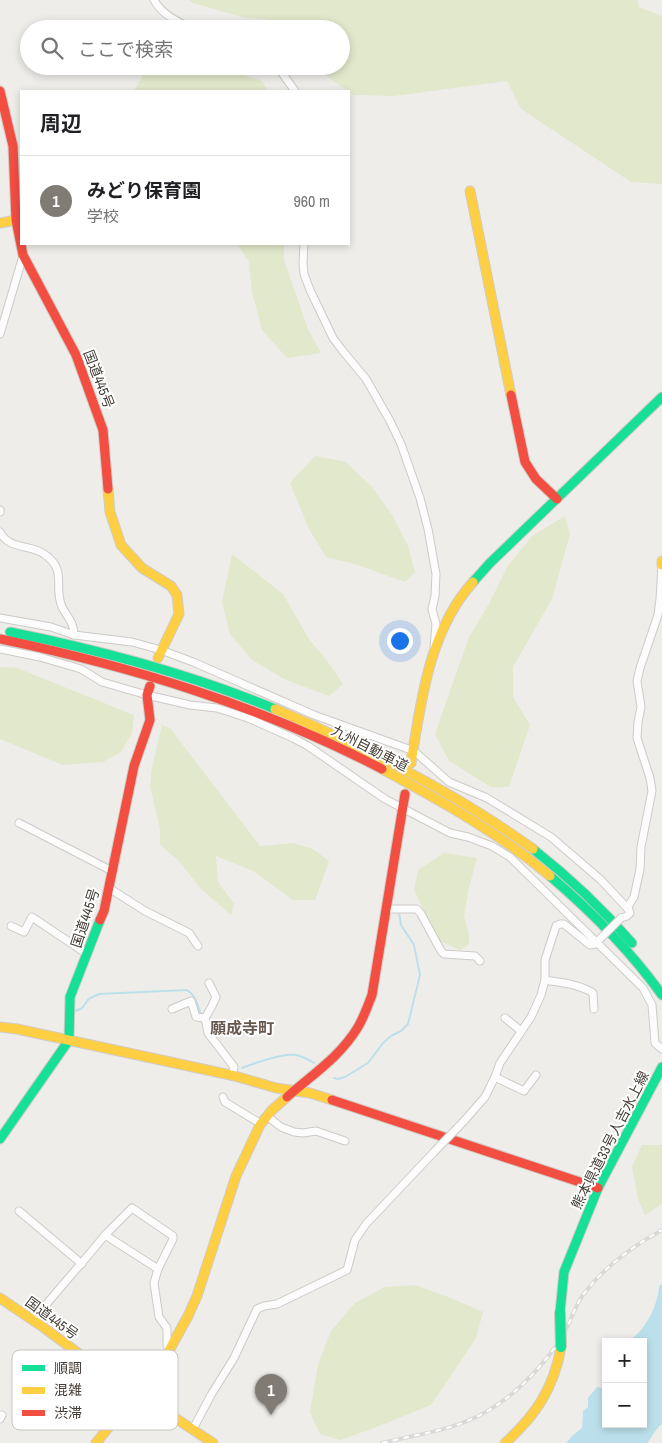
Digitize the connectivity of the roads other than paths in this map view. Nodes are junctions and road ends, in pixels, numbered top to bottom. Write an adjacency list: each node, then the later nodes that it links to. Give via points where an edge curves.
1 (154, 0): 2 (street)
2 (174, 20)
3 (283, 75): 4 (street)
4 (293, 90)
5 (0, 92): 7 (main road, 国道445号, via 13,146)
6 (470, 191): 15 (main road, via 523,454 534,478)
7 (16, 220): 8 (main road); 9 (main road, 国道445号)
8 (0, 223)
9 (20, 240)
10 (21, 245): 12 (main road, 国道445号)
11 (304, 245): 24 (street, via 304,274 310,290 334,338 366,379 390,421 420,498 436,574 432,609 436,624)
12 (23, 255): 13 (street); 23 (main road, 国道445号, via 76,356 103,430 110,512 121,545 142,568 171,586 177,595 179,614)
13 (0, 334)
14 (662, 397): 15 (main road)
15 (556, 499): 24 (main road, via 466,590 449,616)
16 (1, 535): 20 (street, via 13,545 42,552 53,560 62,606 74,626)
17 (662, 564): 33 (street, via 658,615 638,681 641,707 637,738 652,791 640,869 634,897)
18 (0, 618): 20 (street, via 52,627)
19 (0, 631): 41 (main road, 九州自動車道, via 100,651 202,681 282,711 392,763 477,811 543,857 578,886 623,932)
20 (74, 635): 23 (street, via 132,642)
21 (0, 639): 43 (main road, 九州自動車道, via 130,669 210,694 279,720 380,767 471,818 537,865 617,938)
22 (0, 649): 25 (street, via 81,669 102,682)
23 (159, 654): 26 (street, via 193,662 314,715)
24 (433, 656): 26 (main road, via 422,697)
25 (149, 691): 29 (street, via 190,705 217,708 293,738); 31 (main road, 国道445号, via 150,720 134,766)
26 (414, 752): 27 (main road); 33 (street, via 449,782 487,798 551,837 601,880)
27 (411, 763)
28 (405, 794): 29 (main road)
29 (402, 808): 34 (main road); 36 (street, via 450,833 492,846 510,856)
30 (19, 823): 31 (street)
31 (112, 871): 32 (main road, 国道445号)
32 (109, 888): 37 (street, via 189,933); 38 (main road, 国道445号, via 104,911)
33 (627, 908): 36 (street, bridge, via 630,913)
34 (386, 909): 39 (street, via 416,909 444,954 475,956); 56 (main road, via 372,995 359,1026 340,1052)
35 (11, 926): 38 (street, via 24,932 32,917)
36 (599, 940): 40 (street, via 590,945 564,924 558,925 545,960); 51 (street, via 643,988 652,1005 655,1043)
37 (198, 946)
38 (87, 954): 50 (main road, 国道445号, via 70,997)
39 (480, 960)
40 (546, 980): 45 (street, via 594,992); 49 (street, via 531,1017)
41 (662, 981)
42 (209, 983): 46 (street, via 216,997)
43 (662, 995)
44 (172, 1009): 46 (street, via 191,1001 196,1017)
45 (594, 1009)
46 (205, 1018): 54 (street, via 208,1033 234,1067)
47 (505, 1018): 49 (street)
48 (0, 1027): 50 (main road)
49 (521, 1030): 55 (street, via 500,1062)
50 (69, 1040): 54 (main road); 59 (main road)
51 (662, 1049)
52 (662, 1068): 61 (main road, 熊本県道33号人吉水上線)
53 (536, 1075): 55 (street, via 524,1091)
54 (232, 1076): 56 (main road)
55 (495, 1077): 71 (street, bridge, via 485,1097 464,1121 366,1224 357,1236 347,1270 277,1304 257,1309 234,1358)
56 (294, 1091): 58 (main road); 61 (main road, via 310,1092)
57 (223, 1097): 58 (street, via 225,1102)
58 (264, 1120): 60 (street, via 294,1132 316,1131); 68 (main road, via 236,1176 197,1296)
59 (0, 1139)
60 (345, 1141)
61 (598, 1188): 73 (main road, 熊本県道33号人吉水上線, bridge, via 564,1272 559,1363 534,1414)
62 (19, 1211): 64 (street)
63 (105, 1235): 64 (street); 65 (street); 65 (street, via 132,1208 172,1236)
64 (82, 1264): 67 (street)
65 (158, 1269): 68 (street, via 154,1283 159,1316 167,1328 167,1346)
66 (0, 1298): 67 (main road, 国道445号)
67 (33, 1321): 69 (main road, 国道445号)
68 (172, 1348)
69 (74, 1350)
70 (178, 1419): 71 (main road, 国道445号)
71 (193, 1429): 75 (main road, 国道445号)
72 (107, 1430): 74 (main road)
73 (509, 1442)
74 (96, 1443)
75 (213, 1443)

